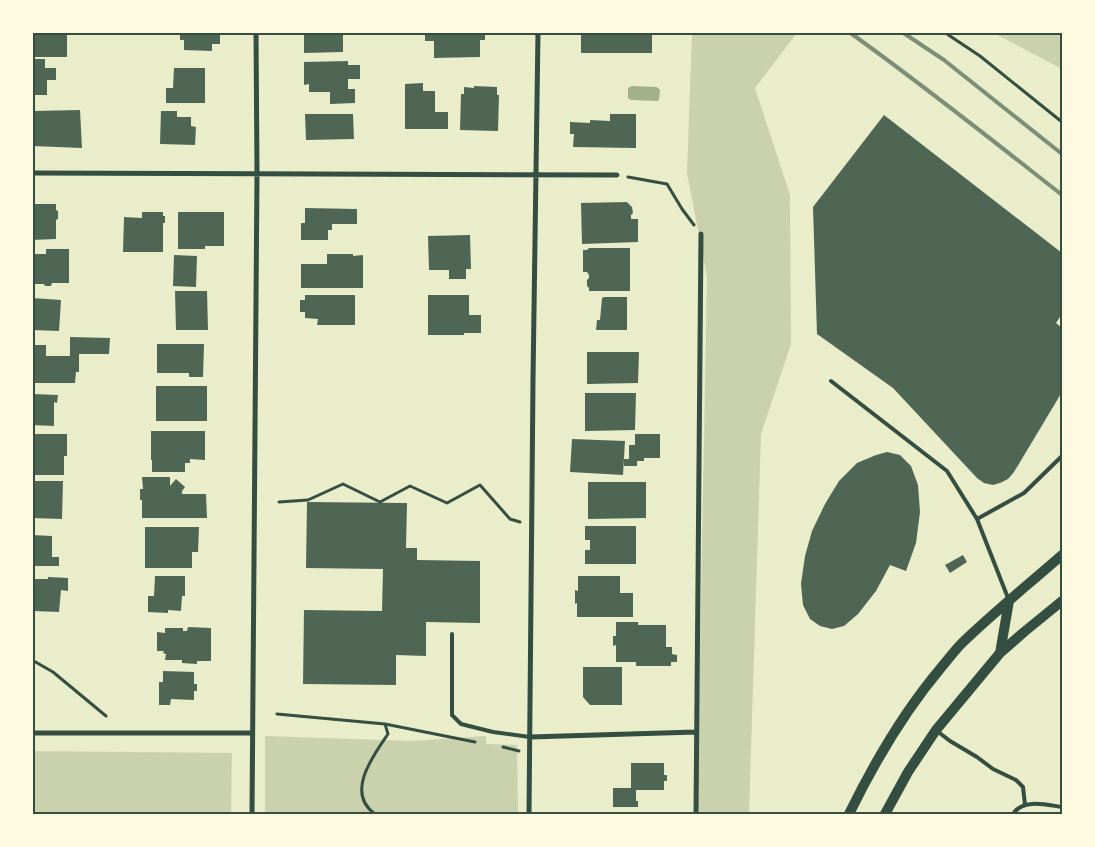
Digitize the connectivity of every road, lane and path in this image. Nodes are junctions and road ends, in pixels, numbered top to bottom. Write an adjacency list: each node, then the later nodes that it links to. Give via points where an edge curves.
1 (256, 32): 6 (street)
2 (538, 32): 7 (street)
3 (944, 32): 4 (path, via 980,56)
4 (1062, 122)
5 (32, 172): 6 (street)
6 (257, 174): 7 (street); 27 (street)
7 (535, 174): 8 (street); 28 (street)
8 (617, 175): 9 (path, via 667,184)
9 (701, 234): 26 (street)
10 (831, 381): 13 (lane, via 947,471)
11 (1062, 456): 13 (lane, via 1024,493)
12 (280, 502): 14 (path, via 308,500 343,484 380,502 410,486 447,503 480,485 510,519)
13 (977, 518): 16 (lane)
14 (520, 522)
15 (1062, 555): 16 (main road)
16 (1009, 600): 19 (main road); 38 (main road, via 961,644 923,690 889,738)
17 (1062, 601): 19 (main road)
18 (452, 634): 28 (lane, via 452,715 461,724)
19 (1000, 653): 24 (main road)
20 (32, 660): 22 (path)
21 (278, 714): 23 (path)
22 (106, 716)
23 (385, 724): 29 (path); 35 (path, via 388,734 374,754 363,777 361,790 364,803)
24 (936, 730): 32 (lane, via 993,769 1016,780 1023,787); 39 (main road)
25 (32, 732): 27 (street)
26 (696, 732): 28 (street); 37 (street)
27 (252, 733): 34 (street)
28 (530, 737): 31 (street)
29 (481, 743)
30 (500, 747): 31 (path)
31 (529, 753): 36 (street)
32 (1025, 804): 33 (lane); 40 (lane)
33 (1062, 807)
34 (252, 814)
35 (375, 814)
36 (529, 814)
37 (696, 814)
38 (849, 814)
39 (885, 814)
40 (1013, 814)

